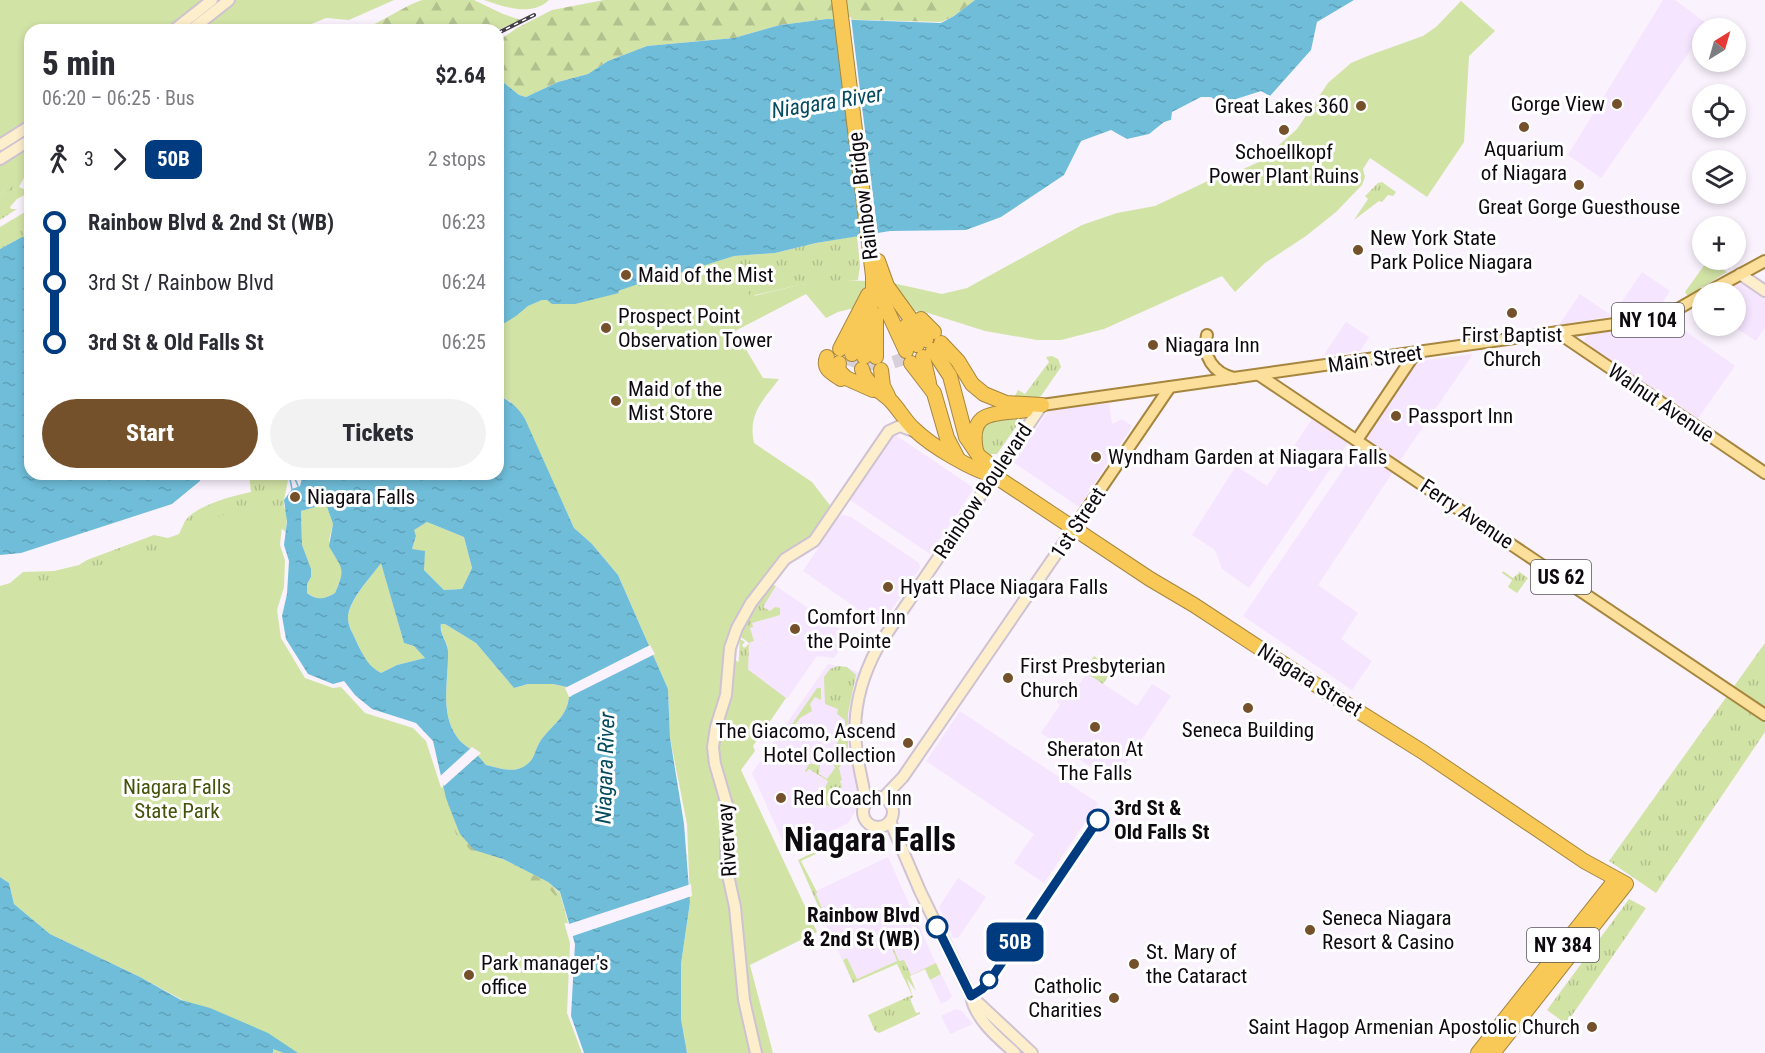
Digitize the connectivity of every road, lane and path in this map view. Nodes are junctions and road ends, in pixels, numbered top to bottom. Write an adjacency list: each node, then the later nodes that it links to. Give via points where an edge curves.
1 (212, 0): 5 (main road)
2 (229, 0): 6 (main road)
3 (839, 0): 16 (highway, Rainbow Bridge)
4 (846, 0): 16 (highway, Rainbow Bridge, via 881,275)
5 (182, 24)
6 (199, 24)
7 (24, 130): 9 (main road)
8 (24, 144): 10 (main road)
9 (0, 145)
10 (0, 159)
11 (1765, 261): 12 (main road, NY 104)
12 (1740, 274): 13 (main road, NY 104); 14 (main road)
13 (1726, 282)
14 (1765, 291)
15 (1692, 301): 17 (main road, Main Street / NY 104, via 1664,317)
16 (882, 311): 21 (highway); 21 (highway); 23 (highway, Rainbow Bridge); 23 (highway)
17 (1587, 328): 18 (main road, Main Street / NY 104); 20 (main road, via 1580,337)
18 (1557, 332): 20 (main road, Walnut Avenue); 22 (main road, Main Street / NY 104)
19 (1208, 335): 25 (main road, via 1209,361 1221,372)
20 (1581, 349): 32 (main road, Walnut Avenue)
21 (927, 350): 27 (highway, via 989,397); 30 (highway); 31 (highway, via 926,382 938,403 946,438)
22 (1416, 352): 24 (main road, Main Street / NY 104); 29 (main road)
23 (862, 369): 23 (highway, via 825,363 826,368 847,382); 28 (highway)
24 (1259, 375): 25 (main road, Main Street / NY 104); 29 (main road, Ferry Avenue / US 62)
25 (1238, 378): 26 (main road, Main Street / NY 104)
26 (1170, 387): 27 (main road, Main Street); 34 (main road, 1st Street)
27 (1042, 405): 30 (highway, via 983,417 974,434); 33 (main road, Rainbow Boulevard)
28 (921, 435): 31 (highway); 42 (main road, Riverway, via 900,426 892,428 814,541 789,556 735,632 725,698 713,743 727,805 726,866 735,908 744,1000)
29 (1357, 440): 35 (main road, Ferry Avenue / US 62)
30 (977, 453): 33 (highway)
31 (963, 463): 33 (highway)
32 (1765, 473)
33 (995, 476): 34 (highway, Niagara Street); 36 (main road, Rainbow Boulevard, via 879,645 861,687 856,752 861,774)
34 (1074, 528): 36 (main road, 1st Street, via 903,777); 40 (highway, Niagara Street)
35 (1765, 715)
36 (879, 801): 37 (main road, via 893,812); 38 (main road, via 863,810 865,820)
37 (890, 821): 38 (main road); 39 (main road)
38 (878, 827): 39 (main road, via 889,834)
39 (908, 864): 41 (main road)
40 (1621, 882): 45 (highway, NY 384); 46 (highway, NY 384)
41 (971, 996): 43 (main road, via 978,1014); 44 (main road)
42 (756, 1053)
43 (1015, 1053)
44 (1032, 1053)
45 (1478, 1053)
46 (1493, 1053)

